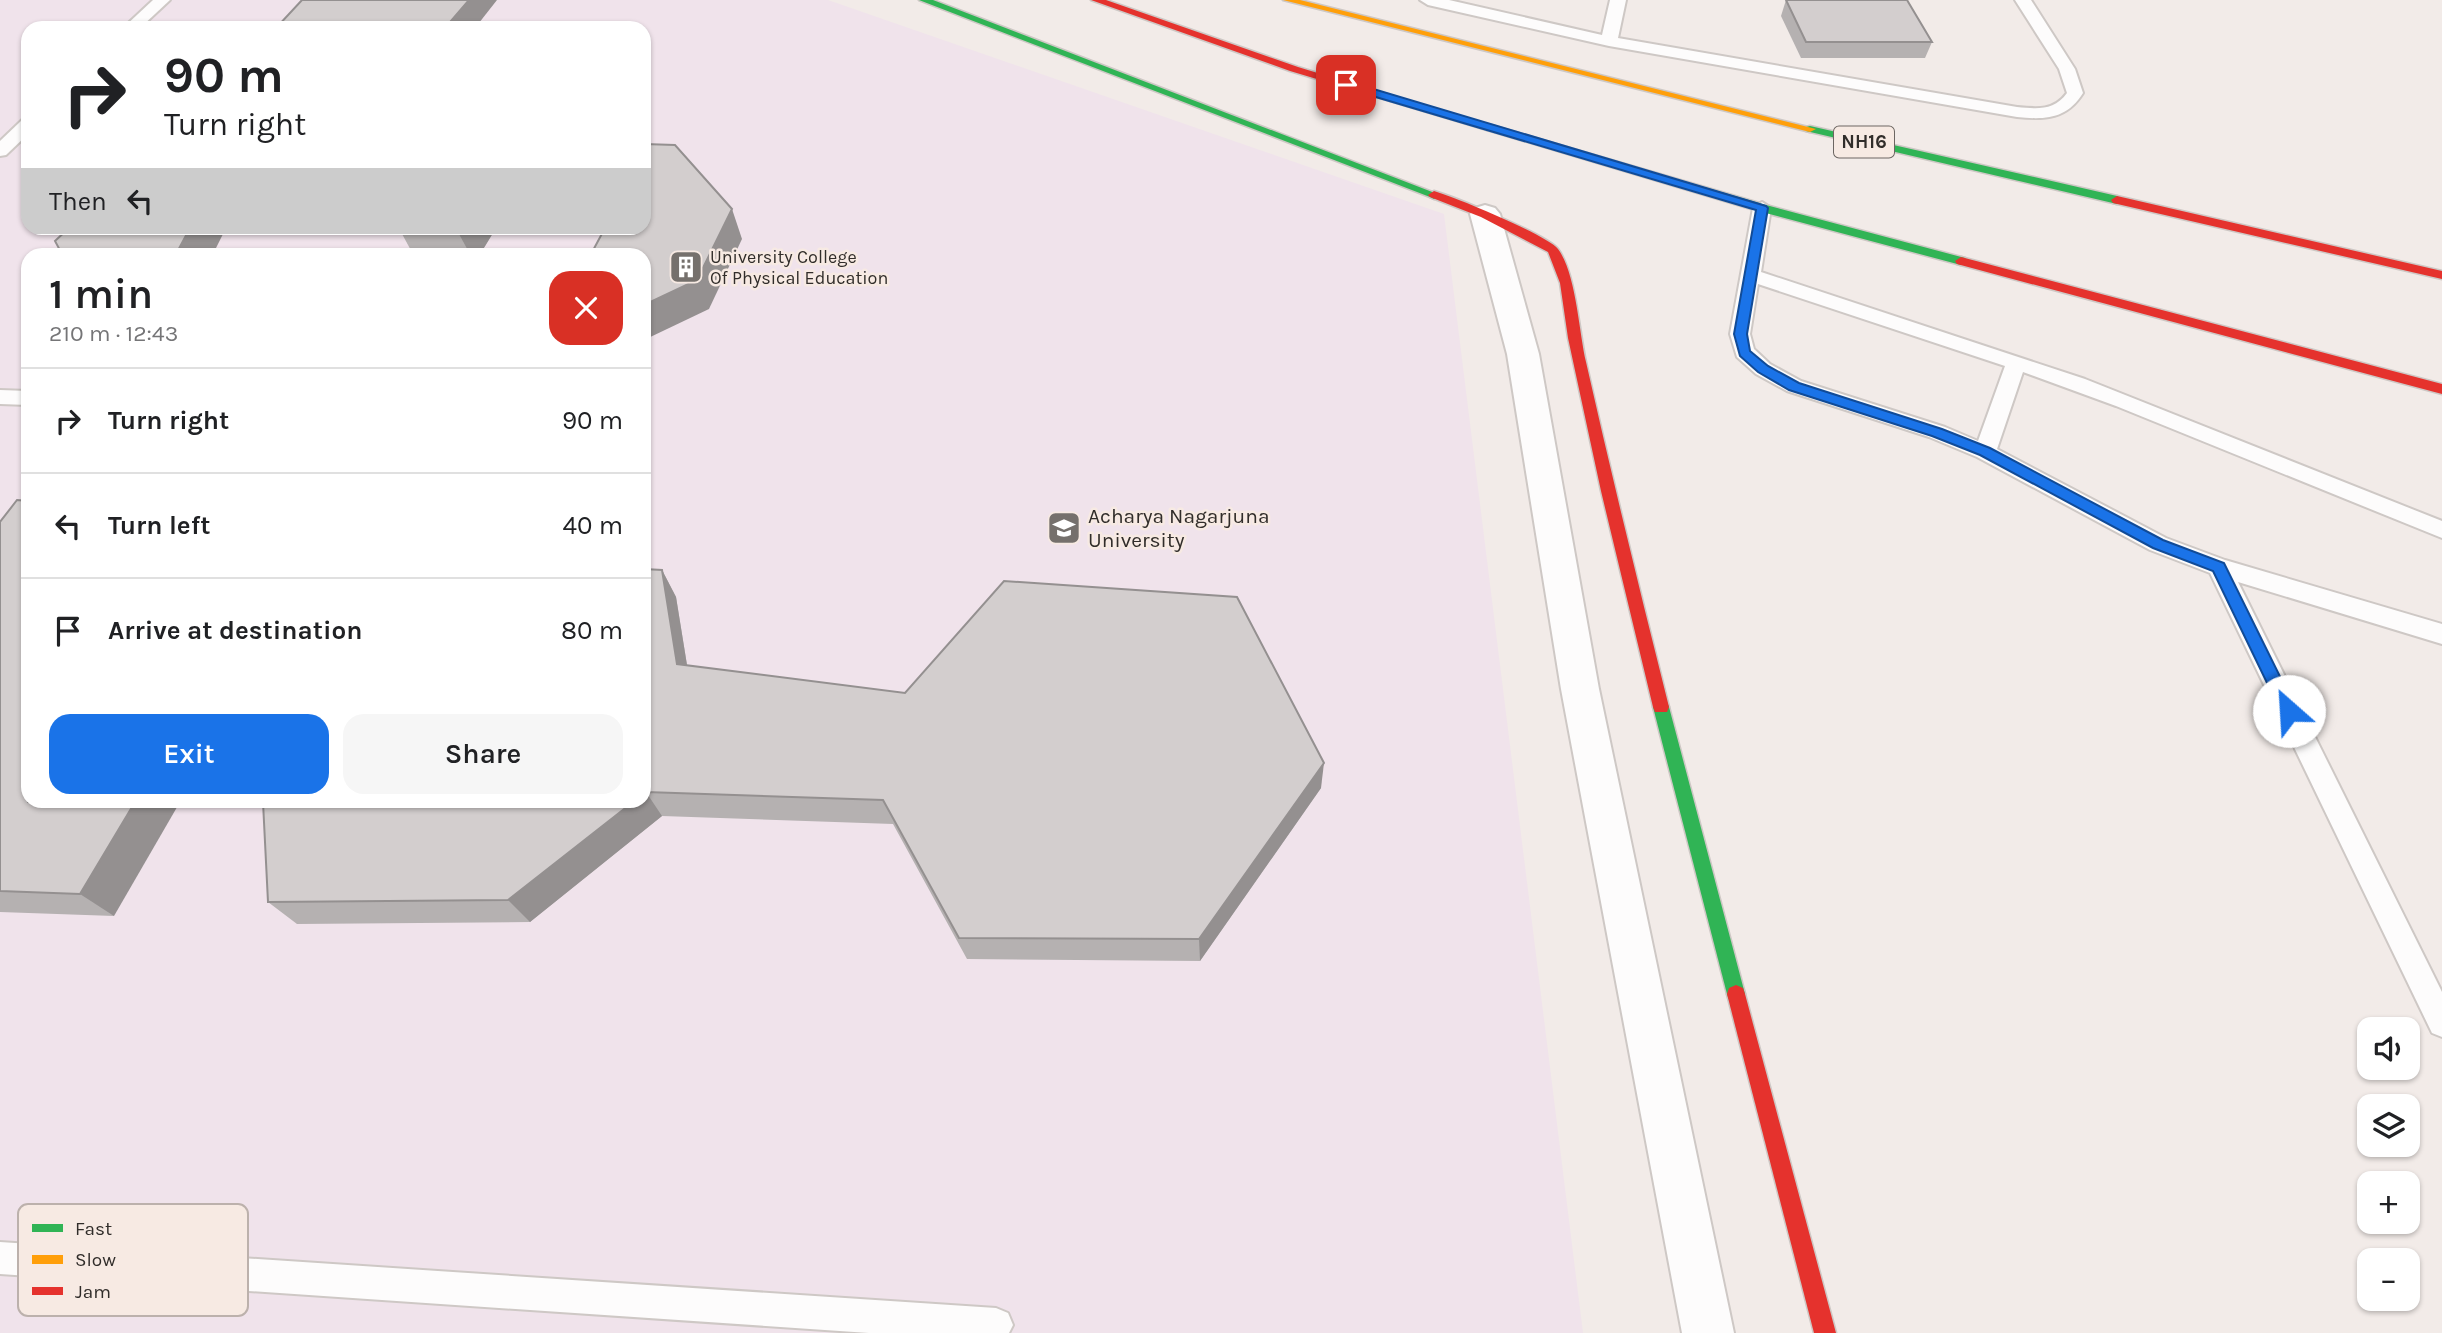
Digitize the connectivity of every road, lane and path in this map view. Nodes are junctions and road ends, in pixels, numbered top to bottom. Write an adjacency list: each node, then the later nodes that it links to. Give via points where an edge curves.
1 (162, 0): 8 (lane)
2 (924, 0): 13 (main road)
3 (1096, 0): 12 (main road, via 1294,69)
4 (1289, 0): 15 (main road, NH16, via 1798,126)
5 (1427, 0): 9 (lane)
6 (1618, 0): 9 (lane)
7 (2023, 0): 9 (lane, via 2067,69 2075,93 2068,106 2057,112 2017,112)
8 (139, 21)
9 (1609, 41)
10 (21, 131): 11 (lane)
11 (0, 151)
12 (1762, 208): 14 (lane); 17 (main road)
13 (1485, 214): 29 (street, via 1523,354 1580,689); 30 (main road, via 1553,250 1566,284 1576,351 1645,640)
14 (1751, 275): 16 (lane); 20 (lane, via 1740,334 1744,352 1763,369 1794,386)
15 (2442, 275)
16 (2016, 363): 20 (lane); 21 (lane, via 2200,430)
17 (2442, 389)
18 (0, 397): 19 (lane)
19 (21, 398)
20 (1985, 452): 22 (lane, via 2158,544)
21 (2442, 530)
22 (2219, 567): 23 (lane); 24 (lane)
23 (2442, 634)
24 (2442, 1023)
25 (0, 1258): 26 (lane)
26 (18, 1259)
27 (248, 1275): 28 (lane)
28 (996, 1325)
29 (1708, 1333)
30 (1825, 1333)

